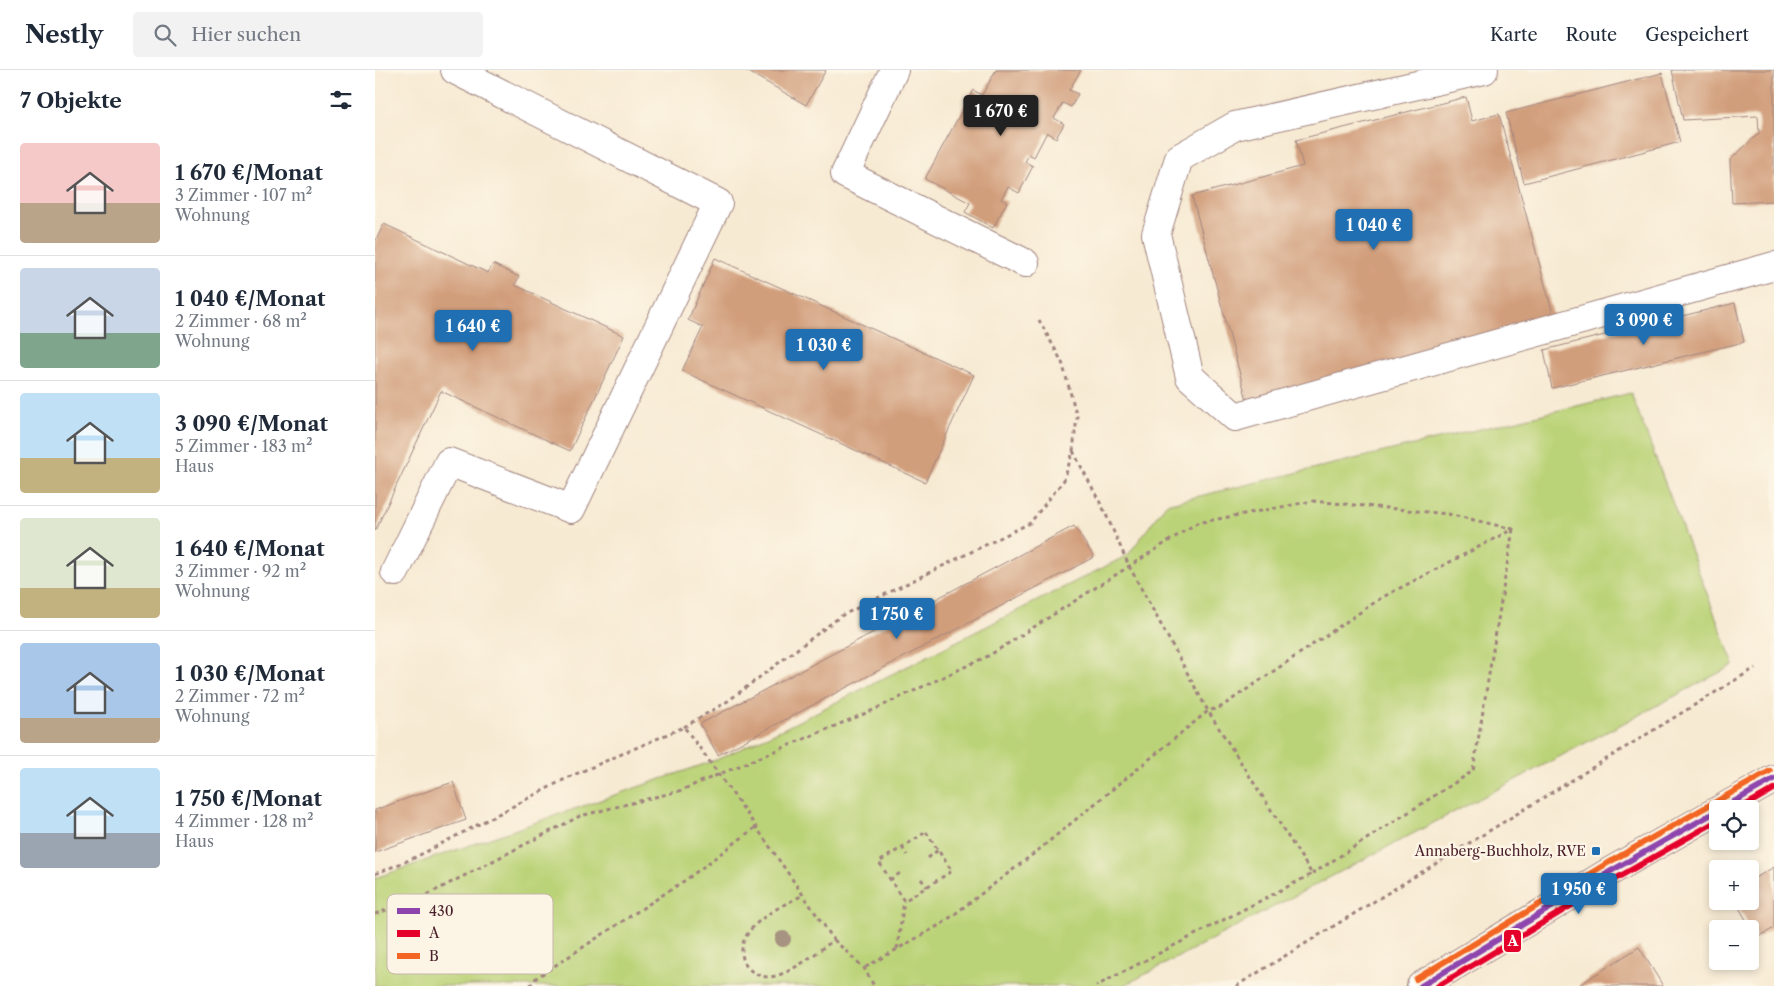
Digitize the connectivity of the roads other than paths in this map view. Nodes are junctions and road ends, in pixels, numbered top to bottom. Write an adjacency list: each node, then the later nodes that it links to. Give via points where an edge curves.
1 (455, 70): 6 (street, via 718,203 571,509 449,462)
2 (894, 70): 4 (street, via 845,174)
3 (1484, 70): 5 (street, via 1235,126 1179,158 1156,234 1190,377 1235,417)
4 (1025, 263)
5 (1774, 266)
6 (395, 572)
7 (1774, 779): 8 (street)
8 (1737, 800)
9 (1709, 816): 10 (street)
10 (1421, 986)

